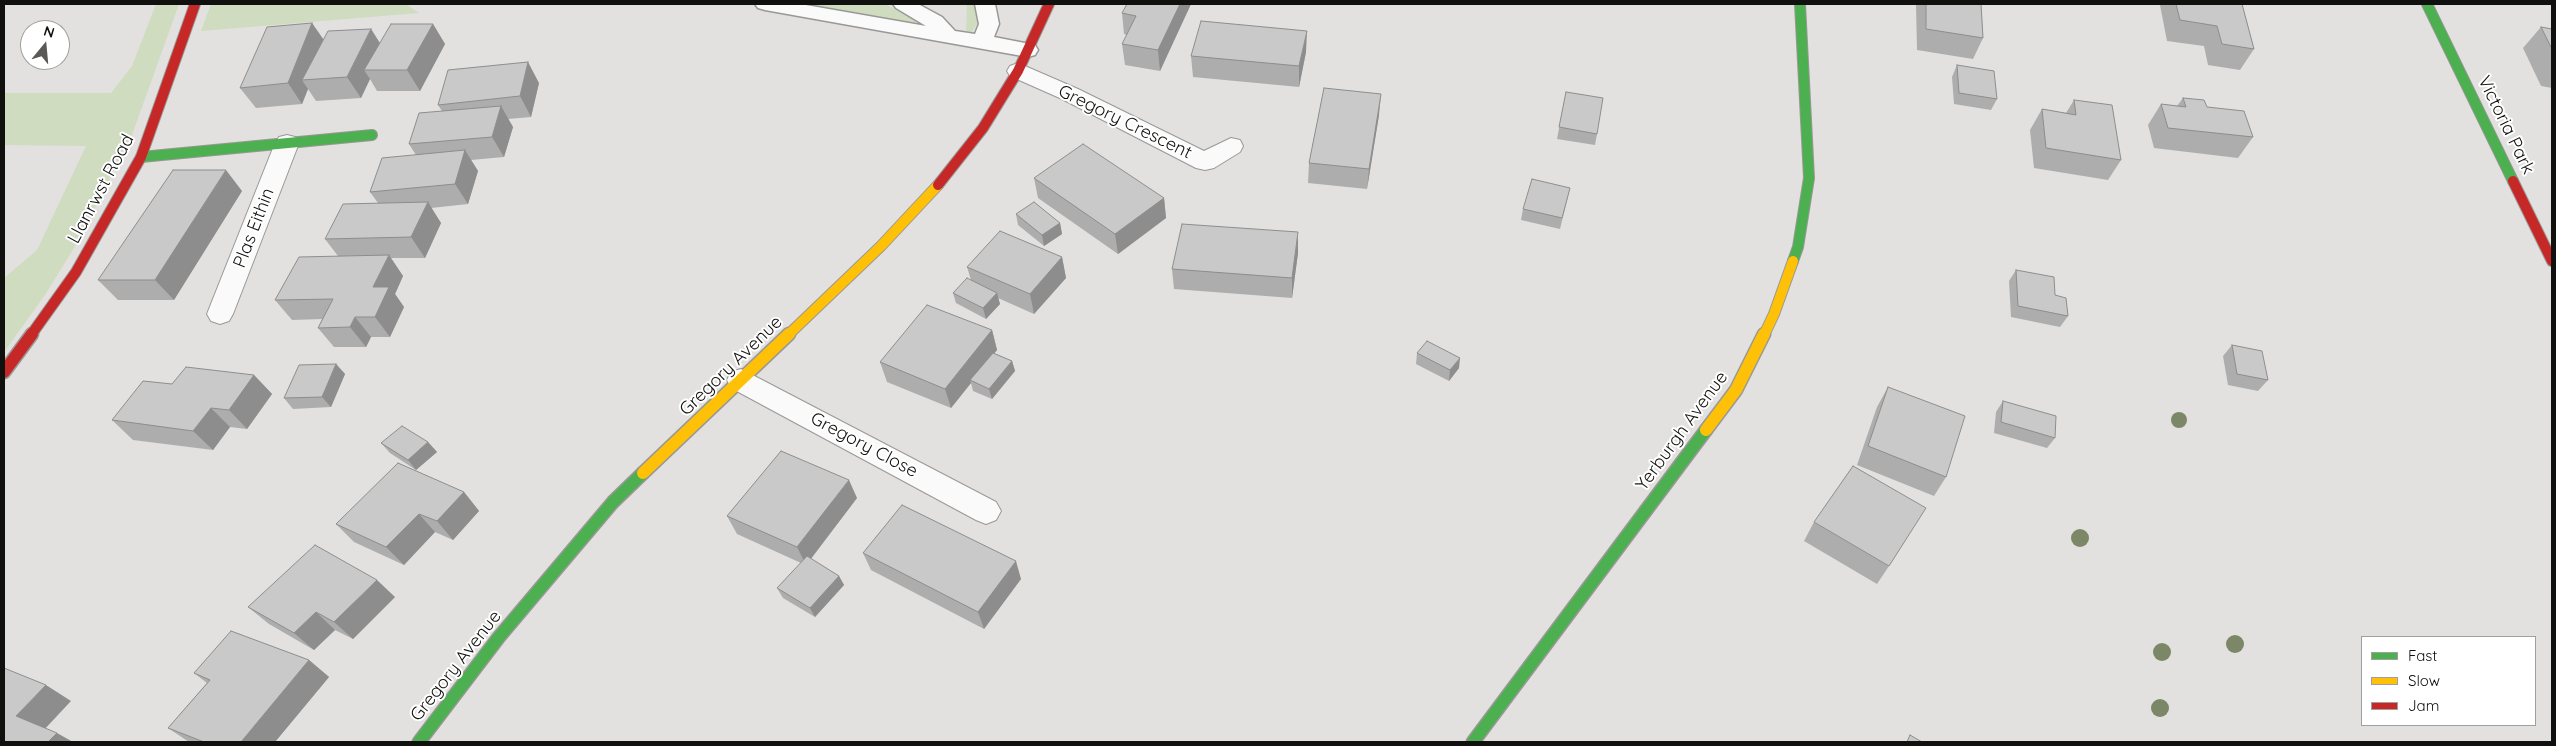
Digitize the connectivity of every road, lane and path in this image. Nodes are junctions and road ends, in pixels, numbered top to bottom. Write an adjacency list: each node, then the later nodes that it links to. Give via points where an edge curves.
1 (195, 4): 14 (street, Llanrwst Road)
2 (765, 4): 8 (lane)
3 (902, 4): 8 (lane, via 935,22)
4 (986, 4): 9 (lane, via 989,24)
5 (1049, 4): 10 (street, Gregory Avenue)
6 (1800, 4): 21 (street, Yerburgh Avenue, via 1809,178 1798,247 1774,314 1736,390)
7 (2427, 4): 15 (street, Victoria Park)
8 (951, 36): 9 (lane)
9 (982, 42): 10 (lane)
10 (1023, 60): 13 (street, Gregory Crescent, via 1070,94 1205,162); 18 (street, Gregory Avenue, via 983,128 942,181 881,246)
11 (372, 135): 12 (street)
12 (287, 143): 14 (street); 16 (street, Plas Eithin)
13 (1231, 146)
14 (141, 157): 17 (street, Llanrwst Road, via 76,272)
15 (2552, 261)
16 (220, 314)
17 (4, 372)
18 (741, 380): 19 (street, Gregory Close); 20 (street, Gregory Avenue, via 613,502 499,637)
19 (986, 511)
20 (418, 742)
21 (1474, 742)

